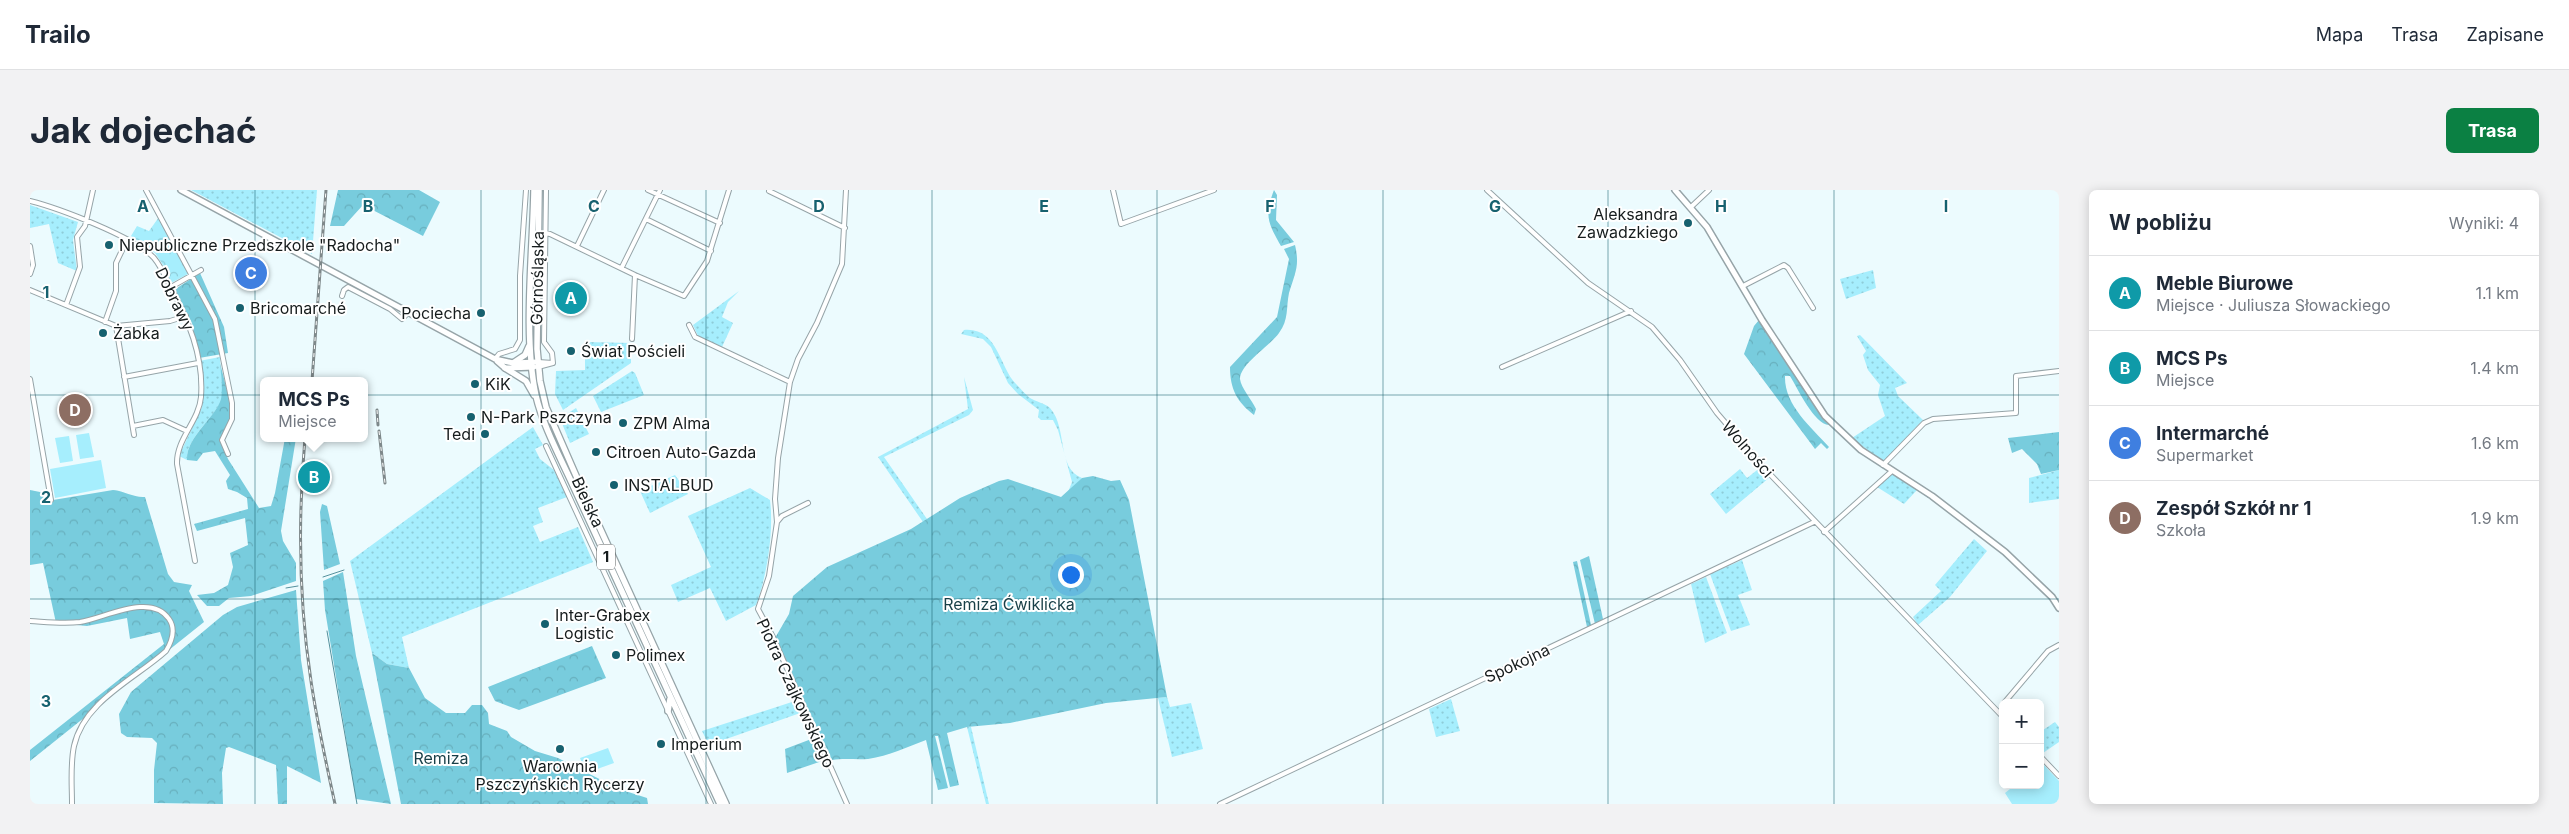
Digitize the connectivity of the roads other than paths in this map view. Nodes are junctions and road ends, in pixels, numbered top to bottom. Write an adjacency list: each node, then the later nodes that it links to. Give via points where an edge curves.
1 (93, 190): 22 (street)
2 (146, 190): 33 (street)
3 (181, 190): 42 (street)
4 (526, 190): 49 (street, via 520,276 520,340 515,349 499,354)
5 (534, 190): 48 (main road, Górnośląska / 1)
6 (539, 190): 52 (main road, Górnośląska / 1)
7 (546, 190): 25 (street)
8 (604, 190): 28 (street)
9 (648, 190): 18 (street)
10 (729, 190): 23 (street)
11 (846, 190): 24 (street, Piotra Czajkowskiego)
12 (1113, 190): 13 (street, via 1121,224)
13 (1214, 190)
14 (1487, 190): 41 (street, Wolności, via 1588,284)
15 (1675, 190): 20 (street)
16 (1709, 190): 20 (street)
17 (769, 191): 24 (street)
18 (658, 192): 21 (street); 23 (street)
19 (30, 201): 22 (street, Dobrawy)
20 (1691, 207): 35 (street)
21 (646, 219): 29 (street); 30 (street)
22 (86, 222): 26 (street, Dobrawy); 39 (street, via 77,237 80,267)
23 (720, 223): 29 (street)
24 (845, 228): 58 (street, Piotra Czajkowskiego, via 842,264)
25 (545, 234): 28 (street); 52 (street, via 544,342 552,353 553,363)
26 (128, 240): 36 (street, Dobrawy, via 154,258); 44 (street, via 116,263 116,291)
27 (30, 246): 32 (street, via 34,265)
28 (577, 246): 30 (street)
29 (711, 251): 34 (street, via 684,296)
30 (622, 267): 34 (street)
31 (201, 270): 33 (street)
32 (30, 274)
33 (192, 275): 36 (street); 64 (street, via 215,319 228,378 232,419 222,440)
34 (635, 275): 47 (street)
35 (1743, 286): 40 (street, via 1784,266); 65 (street, via 1825,416 1844,436)
36 (171, 287): 43 (street, Dobrawy)
37 (30, 290): 39 (street)
38 (342, 296): 42 (street, via 348,287 402,319)
39 (66, 305): 44 (street)
40 (1813, 308)
41 (1631, 311): 53 (street); 70 (street, Wolności, via 1652,327 1733,432)
42 (409, 312): 49 (street)
43 (186, 316): 46 (street, via 170,321); 50 (street, Dobrawy, via 193,333)
44 (105, 322): 46 (street)
45 (689, 325): 58 (street, via 695,337)
46 (116, 326): 56 (street)
47 (632, 339)
48 (530, 342): 51 (main road, via 525,355); 52 (main road, Górnośląska / 1)
49 (495, 359): 51 (street); 54 (street)
50 (198, 363): 56 (street); 61 (street, Dobrawy, via 200,400)
51 (513, 363): 52 (street)
52 (534, 365): 54 (street); 59 (main road, Bielska / 1); 79 (main road, Bielska / 1, via 553,425)
53 (1502, 367)
54 (506, 368): 59 (main road, via 526,381)
55 (2059, 371): 65 (street, via 2016,376 2016,413 1932,419 1924,423)
56 (124, 377): 60 (street)
57 (30, 379): 67 (street)
58 (790, 382): 69 (street, Piotra Czajkowskiego, via 778,458)
59 (537, 398): 80 (main road, Bielska / 1, via 554,444)
60 (132, 426): 61 (street, via 163,420); 62 (street)
61 (187, 431): 72 (street, Dobrawy, via 179,448 177,464)
62 (134, 435)
63 (546, 446): 84 (street)
64 (228, 454)
65 (1883, 465): 66 (street)
66 (1892, 470): 71 (street); 74 (street, via 2005,552)
67 (51, 500)
68 (808, 503): 69 (street, via 782,516)
69 (777, 522): 92 (street, Piotra Czajkowskiego, via 769,576 758,609)
70 (1814, 522): 71 (street, Wolności); 93 (street, Spokojna)
71 (1824, 532): 83 (street, Wolności)
72 (195, 561)
73 (2059, 595): 74 (street)
74 (2052, 597): 75 (street)
75 (2059, 608)
76 (30, 621): 88 (street, via 83,621 149,606 164,612 172,624 166,651 99,704 84,722 72,755)
77 (2059, 645): 81 (street, via 2048,652)
78 (665, 654): 79 (street)
79 (659, 657): 85 (main road, Bielska / 1)
80 (670, 697): 84 (main road); 85 (main road, Bielska / 1)
81 (2007, 699)
82 (1999, 708): 83 (street)
83 (1997, 710)
84 (668, 711): 89 (street)
85 (685, 722): 90 (main road, 1); 91 (main road, 1)
86 (2044, 760): 87 (street)
87 (2059, 776)
88 (72, 804)
89 (711, 804)
90 (720, 804)
91 (726, 804)
92 (846, 804)
93 (1220, 804)

